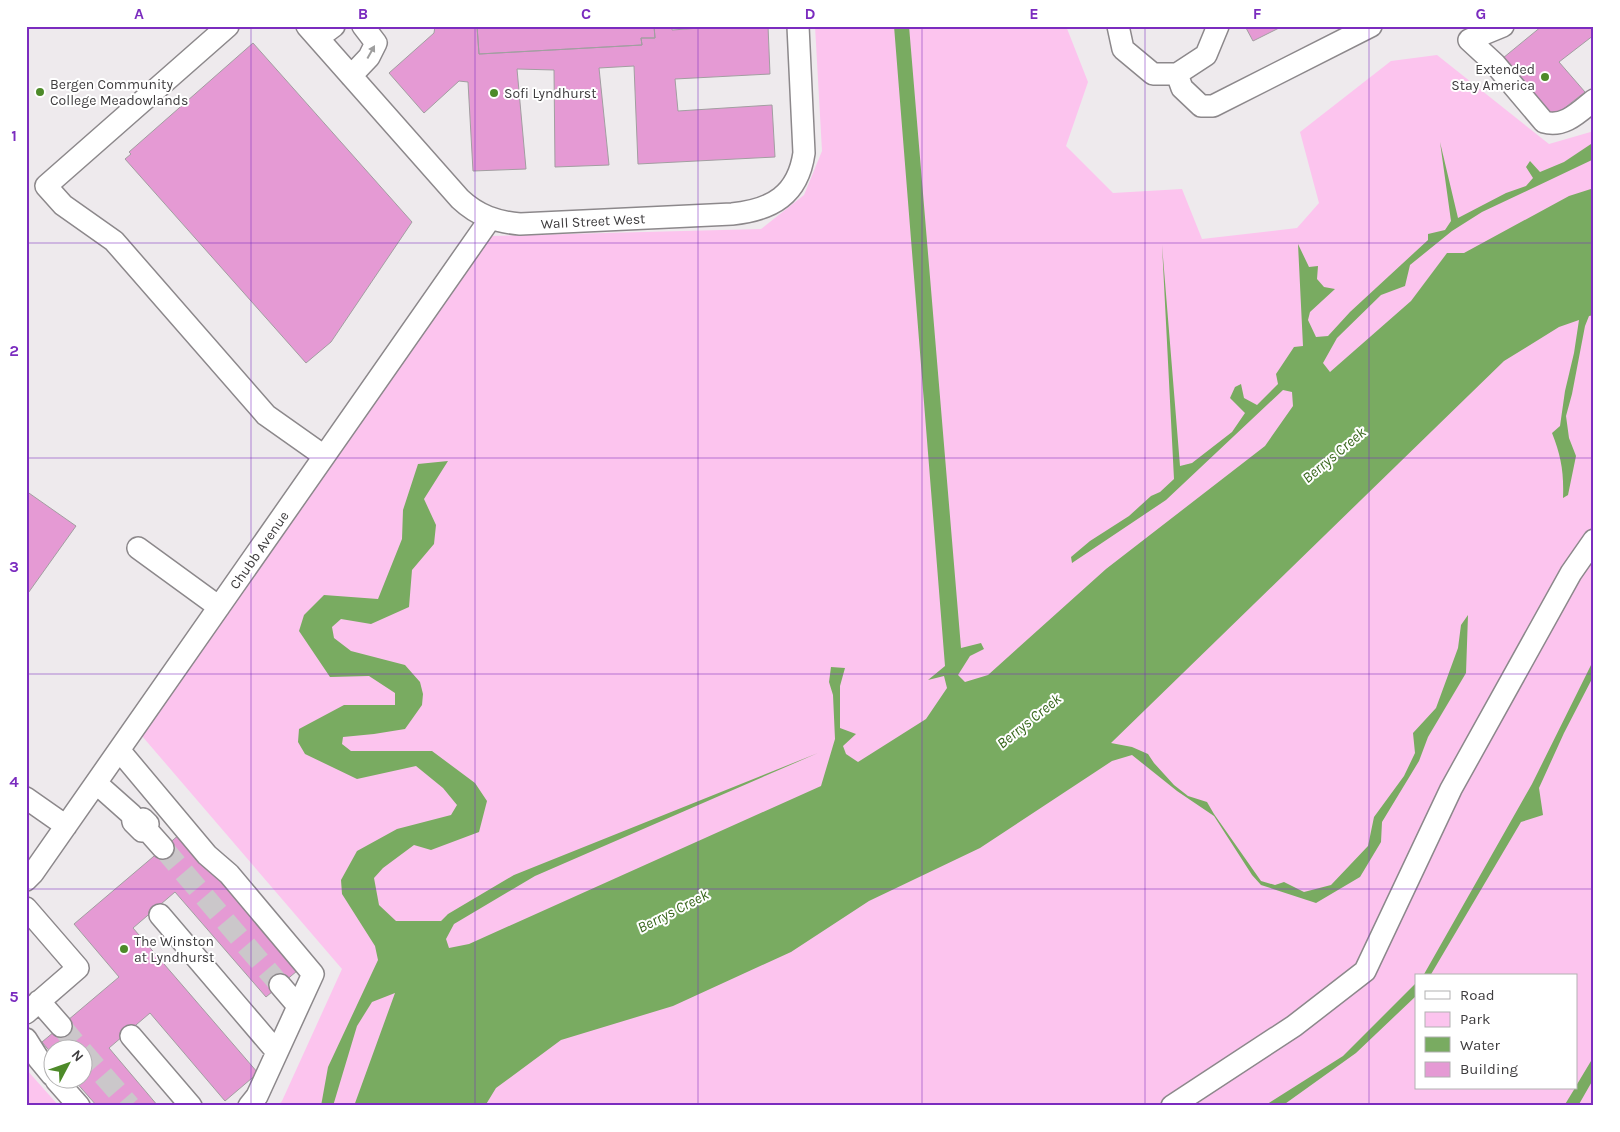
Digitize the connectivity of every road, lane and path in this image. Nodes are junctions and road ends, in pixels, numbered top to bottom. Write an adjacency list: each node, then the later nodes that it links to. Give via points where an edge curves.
1 (228, 26): 13 (street, via 46,186 63,205 114,241 266,416)
2 (363, 26): 10 (street, one-way to 2, via 369,57 376,43)
3 (798, 26): 12 (street, Wall Street West, via 804,153 798,175 776,202 759,210 732,214 530,224)
4 (1118, 26): 9 (street, via 1123,49 1138,62 1153,74)
5 (1218, 26): 9 (street, via 1206,55)
6 (1371, 26): 9 (street, via 1213,106 1201,106 1182,88)
7 (1503, 26): 11 (street, via 1469,40 1495,64 1544,122 1552,124 1573,118)
8 (320, 30): 10 (street, Wall Street West)
9 (1177, 74)
10 (351, 76): 12 (street, Wall Street West, via 460,199)
11 (1594, 100)
12 (490, 219): 13 (street, Chubb Avenue)
13 (324, 456): 16 (street, Chubb Avenue)
14 (1594, 540): 37 (street, via 1571,573 1451,789 1365,971 1294,1026)
15 (138, 548): 16 (street)
16 (219, 607): 17 (street, Chubb Avenue)
17 (119, 750): 18 (street, Chubb Avenue); 26 (street, via 207,855 230,874 313,974)
18 (96, 783): 20 (street, Chubb Avenue); 21 (street, via 132,815 139,815)
19 (26, 798): 20 (street)
20 (66, 826): 22 (street, Chubb Avenue)
21 (163, 848)
22 (26, 880)
23 (26, 908): 27 (street, via 78,968)
24 (160, 915): 31 (street)
25 (280, 985): 26 (street)
26 (298, 1006): 31 (street)
27 (33, 1007): 28 (street)
28 (61, 1026)
29 (131, 1036): 35 (street)
30 (26, 1039): 32 (street)
31 (277, 1052): 36 (street)
32 (42, 1063)
33 (64, 1090): 34 (street)
34 (78, 1106)
35 (191, 1106)
36 (249, 1106)
37 (1172, 1106)

